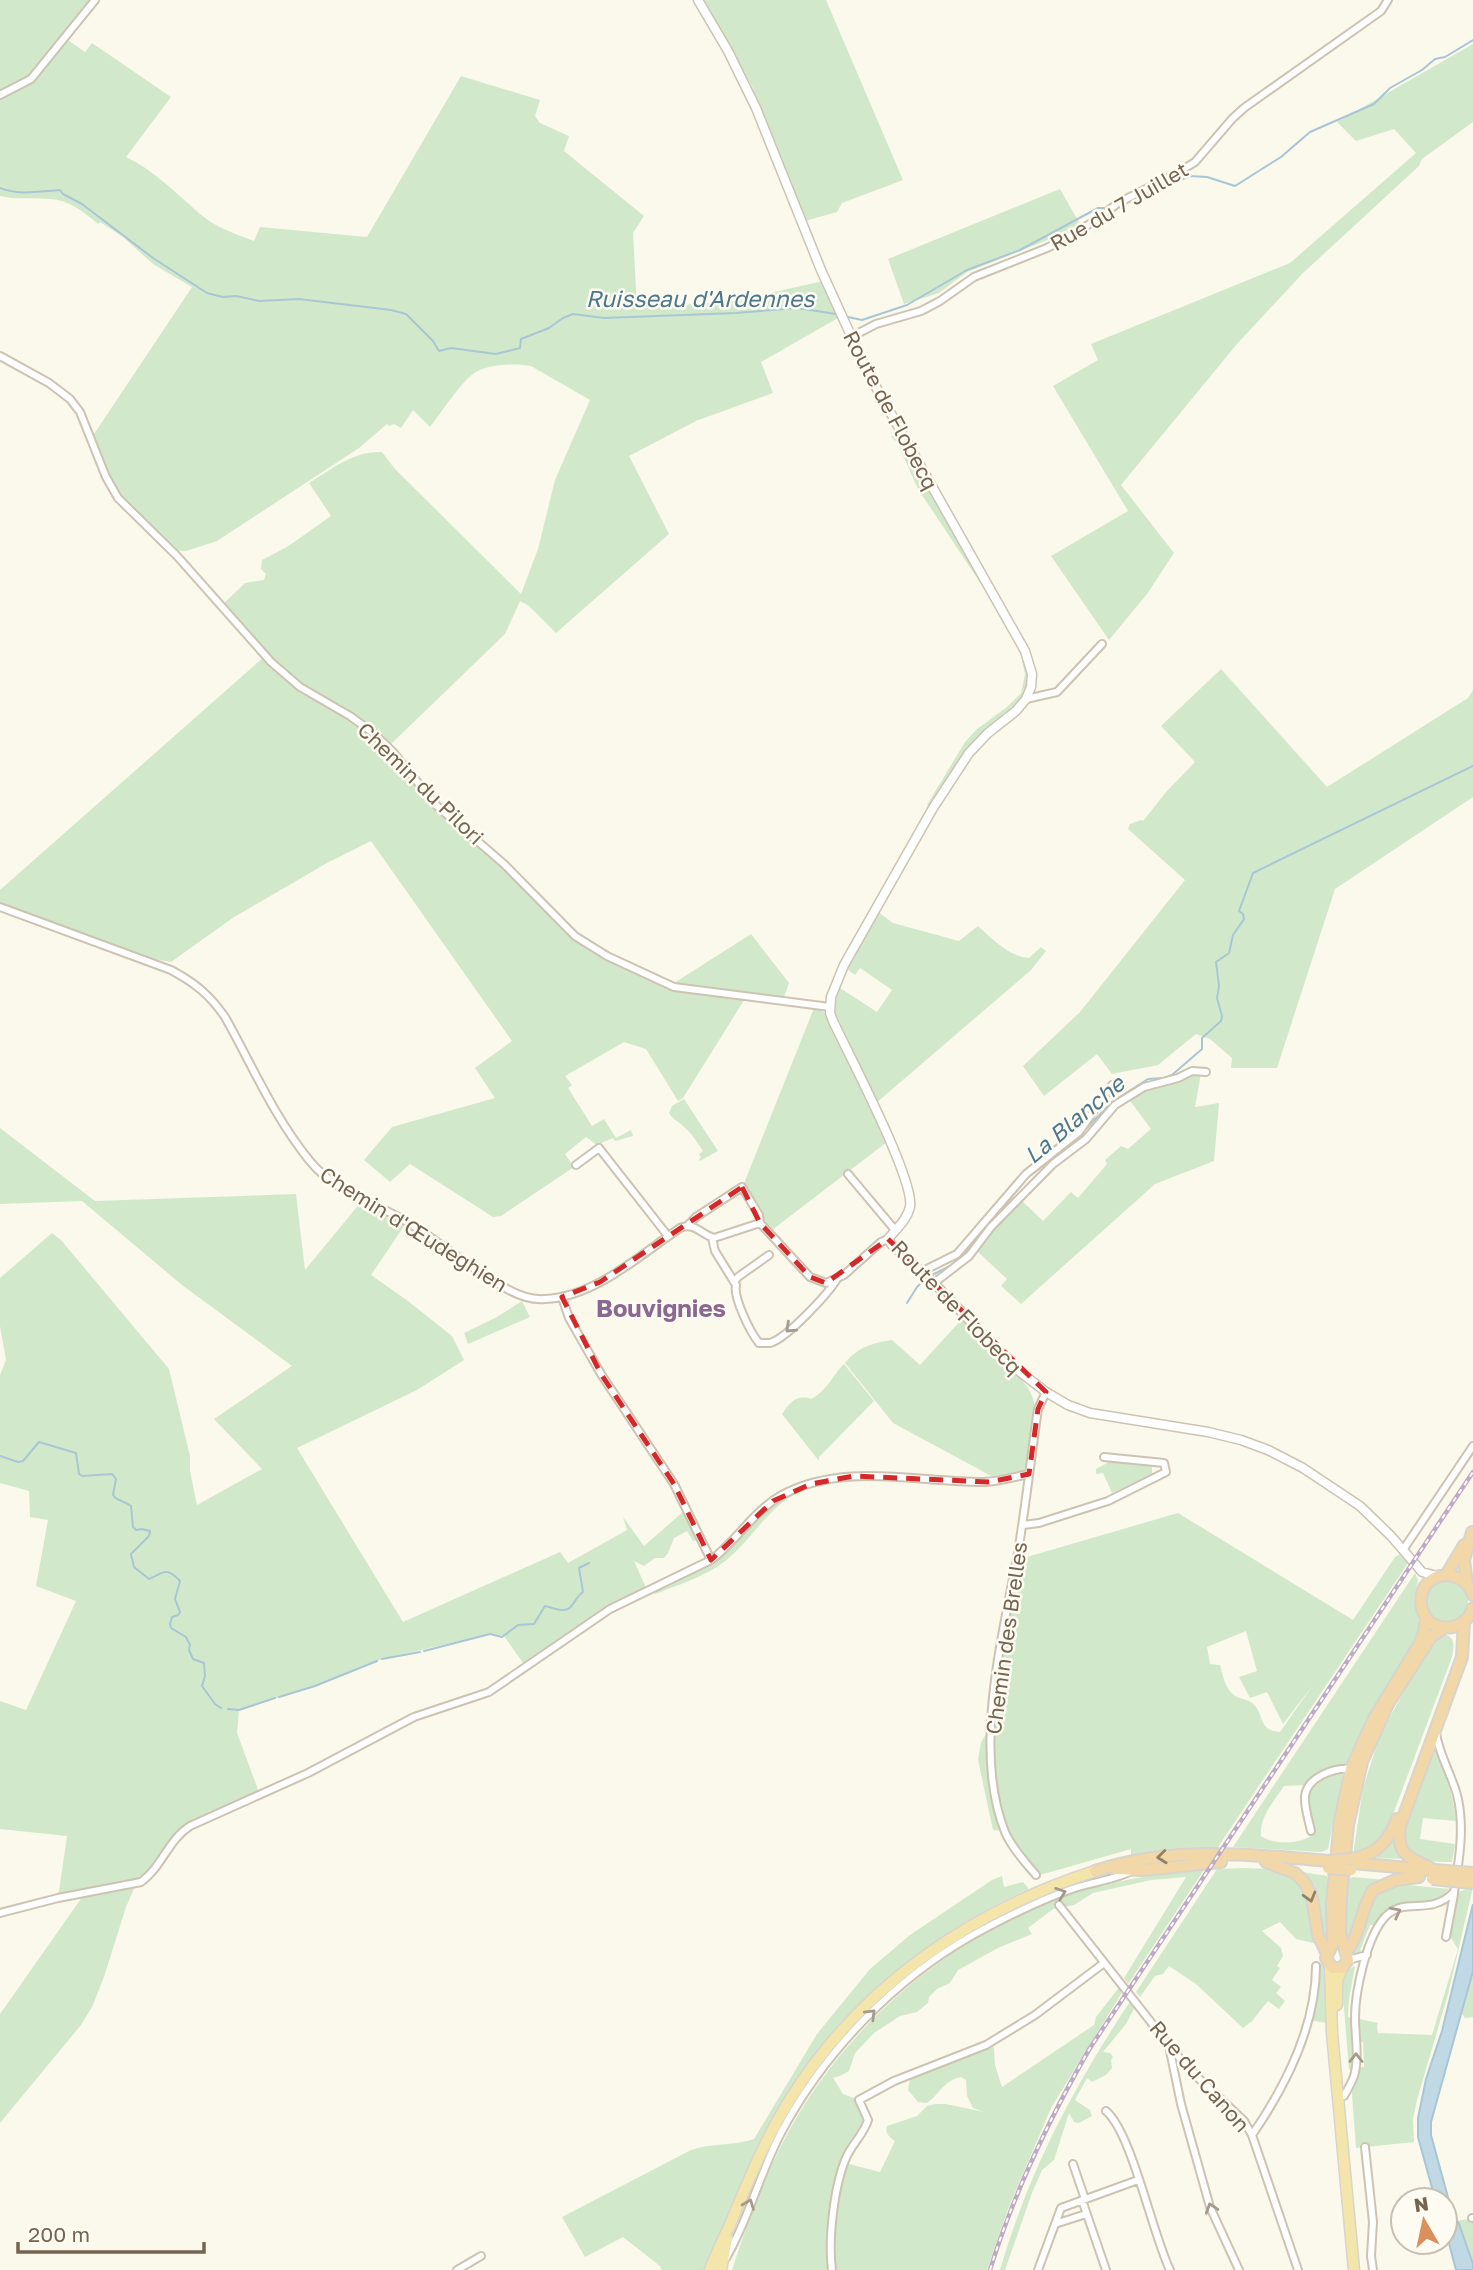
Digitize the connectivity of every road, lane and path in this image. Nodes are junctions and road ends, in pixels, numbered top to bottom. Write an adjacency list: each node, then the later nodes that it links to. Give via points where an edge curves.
1 (95, 0): 4 (street, via 34,75)
2 (698, 0): 5 (street, Route de Flobecq, via 756,108)
3 (1388, 0): 5 (street, Rue du 7 Juillet, via 1381,11 1244,108 1195,162 1047,248 974,277 921,311)
4 (0, 95)
5 (851, 337): 8 (street, Route de Flobecq, via 877,391 1026,651 1032,674)
6 (0, 356): 10 (street, Chemin du Pilori, via 71,399 118,498 177,556 271,662 300,687 372,732 437,806 504,864 575,936 674,987)
7 (1102, 644): 8 (street, via 1057,692)
8 (1026, 699): 10 (street, via 978,743 945,788 844,965)
9 (0, 907): 25 (street, Chemin d'Œudeghien, via 171,970 195,984 217,1005 279,1116 309,1160 328,1178 409,1223 512,1292 538,1300)
10 (830, 1007): 17 (street, Route de Flobecq, via 910,1193 908,1213)
11 (1206, 1072): 22 (street, via 1192,1071 1143,1087 1115,1105 1086,1139 1038,1177 969,1256)
12 (1112, 1086): 22 (street, via 1079,1132 1026,1174 957,1254)
13 (576, 1165): 18 (street, via 600,1148)
14 (848, 1174): 17 (street)
15 (760, 1223): 16 (street, via 742,1187); 19 (street); 23 (street, via 810,1277 826,1283)
16 (688, 1225): 18 (street); 19 (street)
17 (895, 1230): 20 (street, Route de Flobecq)
18 (668, 1236): 25 (street, via 600,1282)
19 (712, 1238): 24 (street)
20 (888, 1239): 22 (street, Route de Flobecq); 23 (street)
21 (769, 1255): 24 (street)
22 (927, 1277): 26 (street, Route de Flobecq, via 1015,1368)
23 (837, 1279): 24 (street, one-way to 24, via 822,1299 770,1343 759,1343 754,1336)
24 (734, 1282)
25 (562, 1297): 33 (street, via 601,1374 674,1484)
26 (1046, 1392): 29 (street, Chemin des Brelles, via 1038,1409); 32 (street, Route de Flobecq, via 1090,1413 1208,1432 1268,1450 1360,1506)
27 (1473, 1446): 32 (street)
28 (1104, 1457): 30 (street, via 1164,1464 1166,1472 1108,1501)
29 (1029, 1474): 30 (street, Chemin des Brelles); 33 (street, via 989,1482 854,1476 798,1487 773,1501)
30 (1023, 1525): 52 (street, Chemin des Brelles, via 997,1669 990,1760 1005,1833)
31 (1473, 1531): 35 (highway); 36 (highway, via 1464,1560)
32 (1403, 1550): 34 (street, Route de Flobecq)
33 (711, 1560): 57 (street, via 610,1609 489,1692 414,1717 308,1773 190,1826 141,1882)
34 (1422, 1572): 35 (street); 37 (street)
35 (1443, 1576): 36 (highway, via 1457,1577); 37 (highway)
36 (1471, 1589)
37 (1423, 1590): 39 (highway, via 1420,1601)
38 (1473, 1608): 40 (highway)
39 (1426, 1617): 41 (highway); 43 (highway, via 1420,1643 1373,1720)
40 (1464, 1622): 41 (highway); 42 (highway, via 1462,1657)
41 (1446, 1628): 46 (highway, via 1457,1638 1458,1657 1391,1834 1378,1850); 61 (highway, via 1431,1637 1388,1704 1362,1762 1348,1825 1340,1910)
42 (1435, 1731): 51 (highway, via 1399,1835 1406,1856); 55 (street, via 1457,1795 1461,1833)
43 (1351, 1769): 44 (street, via 1335,1769 1309,1785 1305,1795); 60 (highway, via 1340,1820)
44 (1311, 1831)
45 (1266, 1862): 47 (highway); 48 (highway); 60 (highway, one-way to 60, via 1295,1873 1306,1883 1318,1935)
46 (1352, 1864): 47 (highway, bridge); 51 (highway); 53 (highway)
47 (1328, 1865): 49 (highway, one-way to 49, via 1277,1856 1193,1854 1135,1860)
48 (1132, 1869): 49 (highway); 77 (street, one-way to 48, via 789,2119 830,2059 883,2002 936,1959 998,1922 1050,1896)
49 (1095, 1871): 75 (main road, via 980,1919 920,1958 867,2003 792,2095)
50 (1473, 1873): 51 (highway, bridge)
51 (1433, 1874): 53 (highway); 54 (highway, bridge)
52 (1036, 1875)
53 (1419, 1877): 61 (highway, via 1373,1890)
54 (1473, 1882)
55 (1454, 1892): 58 (street); 59 (street, one-way to 55, via 1388,1914 1404,1906 1434,1906)
56 (1059, 1905): 62 (street, Rue du Canon)
57 (0, 1913)
58 (1446, 1937)
59 (1367, 1955): 61 (street); 64 (street)
60 (1329, 1957): 61 (highway, via 1337,1947); 61 (highway, via 1335,1969); 86 (main road)
61 (1345, 1958): 64 (street); 66 (main road, via 1337,1981)
62 (1104, 1963): 65 (street, Rue du Canon); 80 (street, via 986,2045 894,2081 859,2100 868,2120 842,2170 831,2234)
63 (1316, 1966): 68 (street, via 1312,2005 1295,2055 1273,2104)
64 (1363, 1968): 66 (street, one-way to 64, via 1355,2072 1356,1998)
65 (1168, 2043): 68 (street, Rue du Canon, via 1244,2121); 84 (street, one-way to 65, via 1210,2207)
66 (1344, 2096): 87 (main road)
67 (1106, 2111): 71 (street, via 1113,2117)
68 (1252, 2135): 85 (street, Rue du Canon)
69 (1365, 2147): 88 (street)
70 (1073, 2164): 72 (street)
71 (1138, 2180): 72 (street); 83 (street)
72 (1084, 2199): 73 (street); 74 (street, via 1061,2208)
73 (1086, 2214): 74 (street); 82 (street)
74 (1055, 2224): 81 (street)
75 (728, 2230): 77 (main road); 79 (main road)
76 (481, 2256): 78 (street)
77 (721, 2268)
78 (457, 2270)
79 (710, 2270)
80 (832, 2270)
81 (1038, 2270)
82 (1106, 2270)
83 (1170, 2270)
84 (1240, 2270)
85 (1298, 2270)
86 (1354, 2270)
87 (1361, 2270)
88 (1373, 2270)

